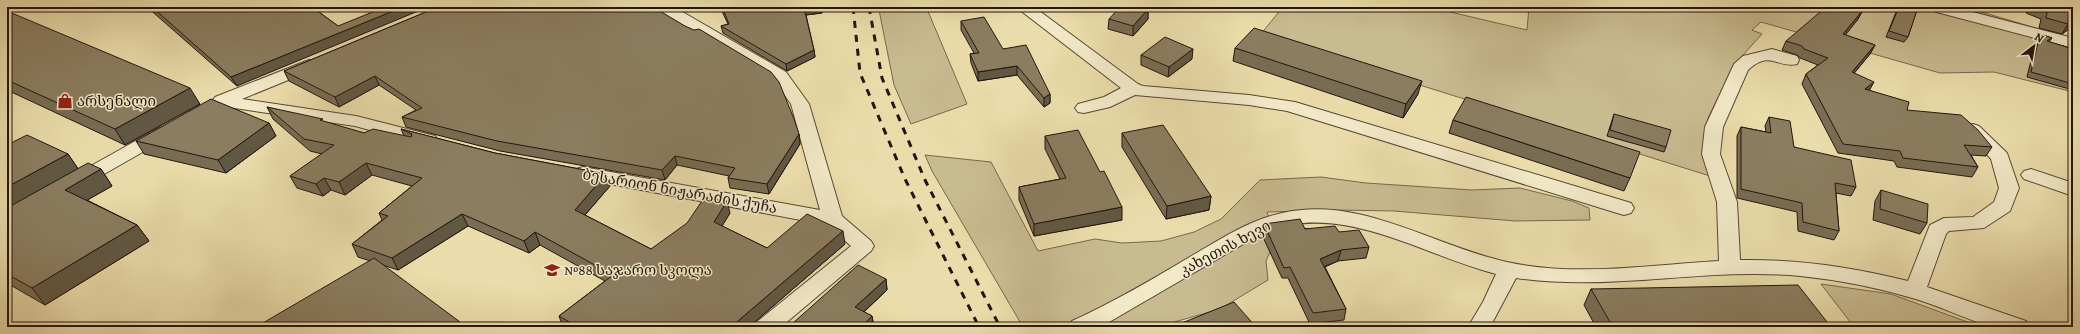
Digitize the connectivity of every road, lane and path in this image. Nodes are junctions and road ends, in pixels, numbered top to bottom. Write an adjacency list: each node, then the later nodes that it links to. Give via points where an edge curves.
1 (663, 7): 17 (street, via 780,76 800,104)
2 (1024, 7): 7 (street)
3 (1935, 7): 4 (street)
4 (2073, 43)
5 (321, 60): 11 (street, via 214,104 356,121)
6 (1791, 60): 18 (street, via 1772,54 1749,60 1740,68 1714,127 1711,154 1727,202)
7 (1132, 88): 8 (street, via 1114,100); 16 (street, via 1289,106)
8 (1084, 108)
9 (1959, 118): 20 (street, via 1982,137 2000,157 2008,188 2003,206 1991,215 1977,223 1944,225 1937,230)
10 (180, 124): 14 (street)
11 (447, 144)
12 (562, 170): 17 (street, ბესარიონ ნიჟარაძის ქუჩა)
13 (2031, 175): 15 (street)
14 (62, 190)
15 (2073, 190)
16 (1624, 208)
17 (833, 219): 21 (street, via 864,246)
18 (1730, 268): 19 (street, კახეთის ხევი, via 1599,276); 20 (street, კახეთის ხევი, via 1796,268 1845,275)
19 (1509, 270): 22 (street, კახეთის ხევი, via 1356,220 1322,216 1293,217 1267,223 1244,234 1110,314); 23 (street)
20 (1915, 291): 24 (street, კახეთის ხევი)
21 (766, 327)
22 (1080, 327)
23 (1479, 327)
24 (2018, 327)

